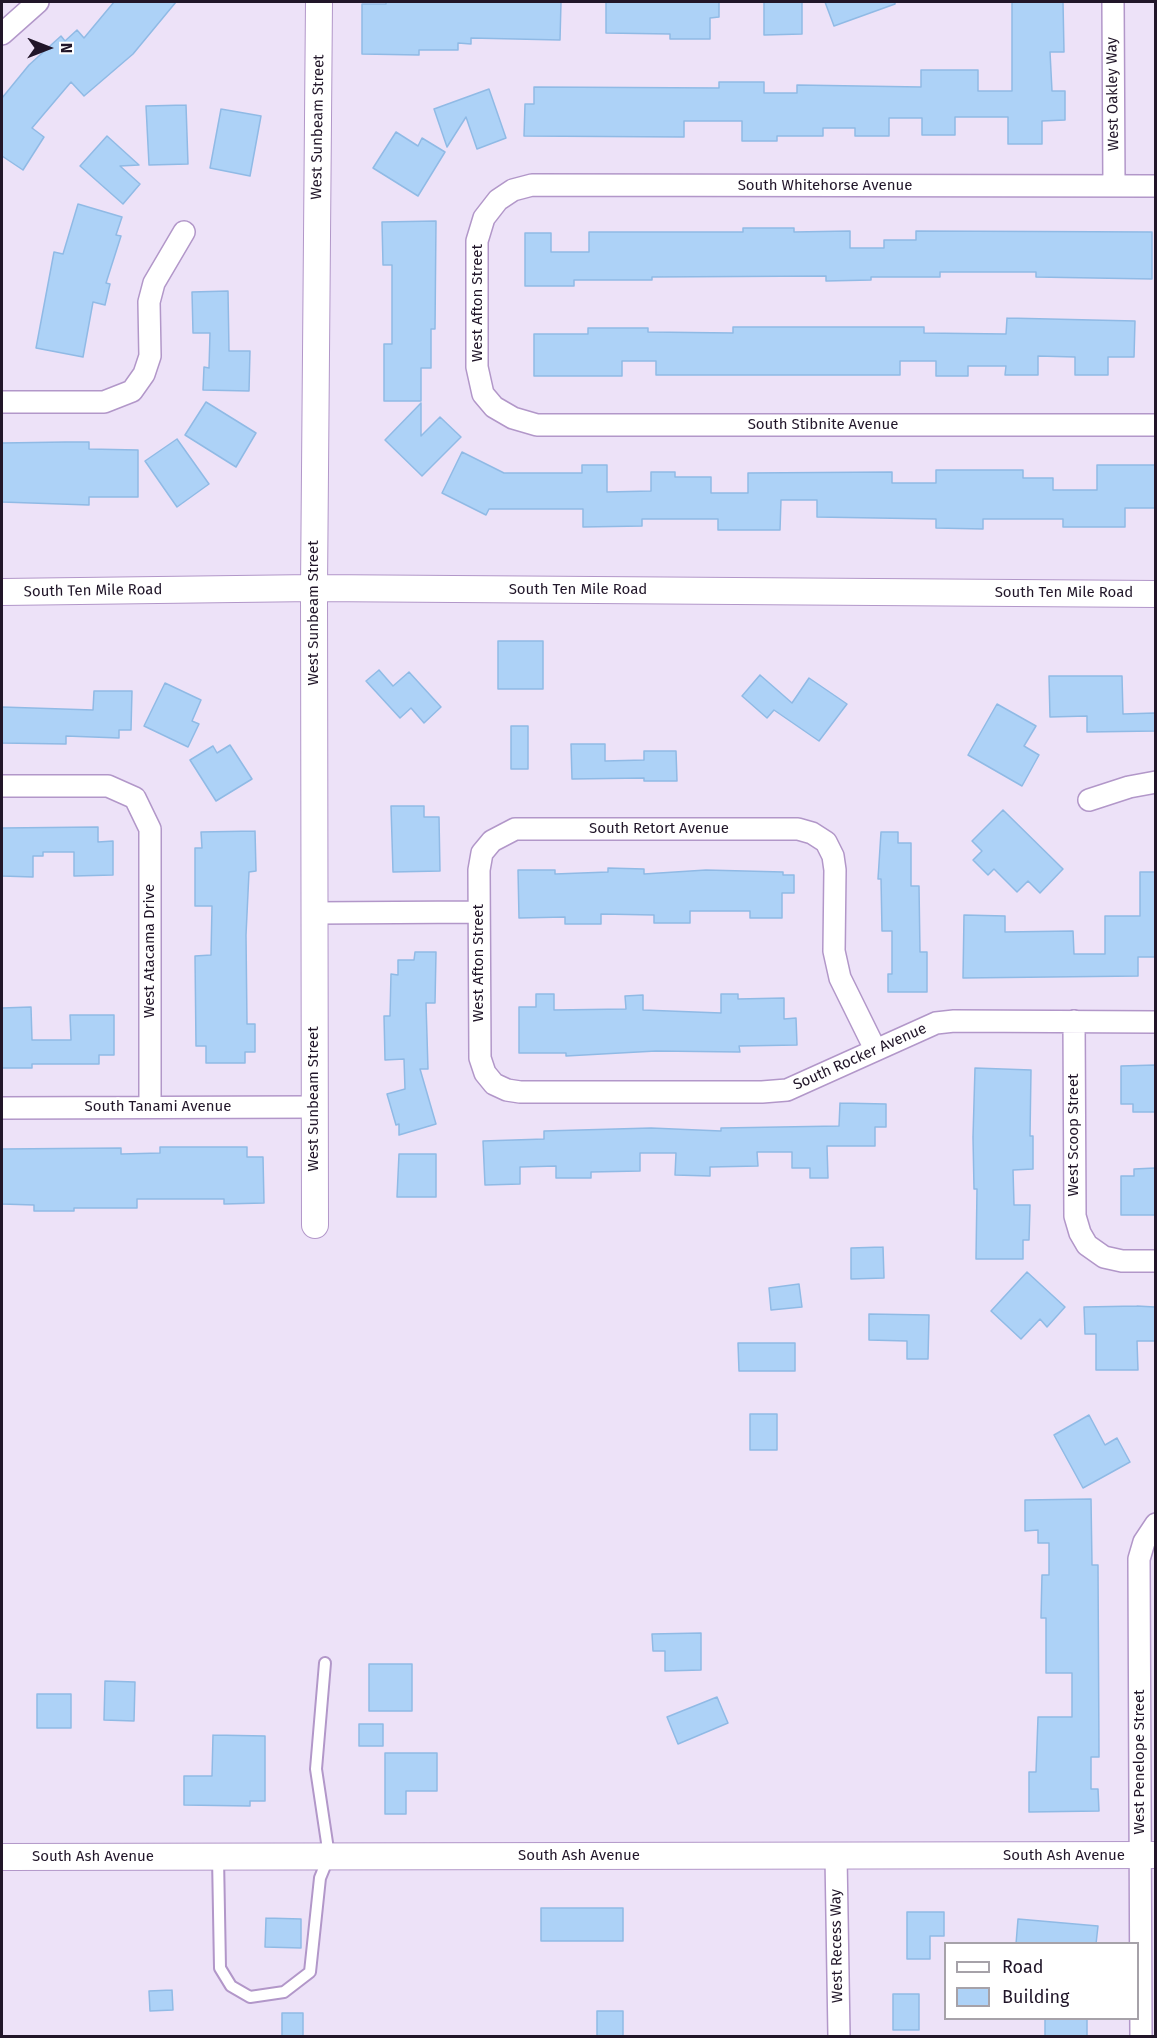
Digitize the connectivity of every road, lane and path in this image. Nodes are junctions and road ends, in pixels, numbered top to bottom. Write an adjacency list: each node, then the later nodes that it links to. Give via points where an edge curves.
1 (38, 2): 4 (street)
2 (319, 2): 12 (street, West Sunbeam Street)
3 (1113, 2): 5 (street, West Oakley Way)
4 (2, 34)
5 (1114, 186): 6 (street, South Whitehorse Avenue); 7 (street, South Whitehorse Avenue, via 532,186 513,190)
6 (1155, 186)
7 (498, 200): 10 (street, West Afton Street, via 484,218 477,241 477,367 483,394)
8 (184, 232): 9 (street, via 154,283 149,302 150,356 132,391 104,402)
9 (2, 402)
10 (494, 407): 11 (street, South Stibnite Avenue, via 537,425)
11 (1155, 425)
12 (314, 588): 13 (street, South Ten Mile Road); 14 (street, South Ten Mile Road); 20 (street, West Sunbeam Street)
13 (2, 592)
14 (1155, 594)
15 (1155, 782): 17 (street)
16 (2, 786): 25 (street, West Atacama Drive, via 108,786 135,798 150,829)
17 (1089, 800)
18 (492, 841): 19 (street, West Afton Street, via 482,853); 23 (street, South Retort Avenue, via 515,829 775,829 812,833 826,842 833,856 834,951 840,978)
19 (479, 912): 20 (street); 24 (street, West Afton Street, via 480,1058)
20 (314, 913): 26 (street, West Sunbeam Street)
21 (1074, 1022): 22 (street, South Rocker Avenue); 23 (street, South Rocker Avenue, via 936,1023); 29 (street, West Scoop Street, via 1075,1216 1087,1245 1104,1257)
22 (1155, 1022)
23 (875, 1049): 24 (street, South Rocker Avenue, via 787,1090 520,1092)
24 (494, 1084)
25 (150, 1107): 26 (street, South Tanami Avenue); 27 (street, South Tanami Avenue)
26 (314, 1107): 28 (street, West Sunbeam Street)
27 (2, 1108)
28 (315, 1225)
29 (1155, 1261)
30 (1154, 1525): 32 (street, West Penelope Street, via 1139,1559)
31 (325, 1663): 34 (lane, via 316,1768)
32 (1148, 1855): 35 (street, South Ash Avenue); 38 (street, West Penelope Street)
33 (218, 1856): 34 (street, South Ash Avenue); 34 (lane, via 220,1968 231,1986 250,1997 284,1992 310,1972 320,1878); 36 (street, South Ash Avenue)
34 (329, 1856): 35 (street, South Ash Avenue)
35 (836, 1856): 37 (street, West Recess Way)
36 (2, 1857)
37 (838, 2037)
38 (1141, 2037)

